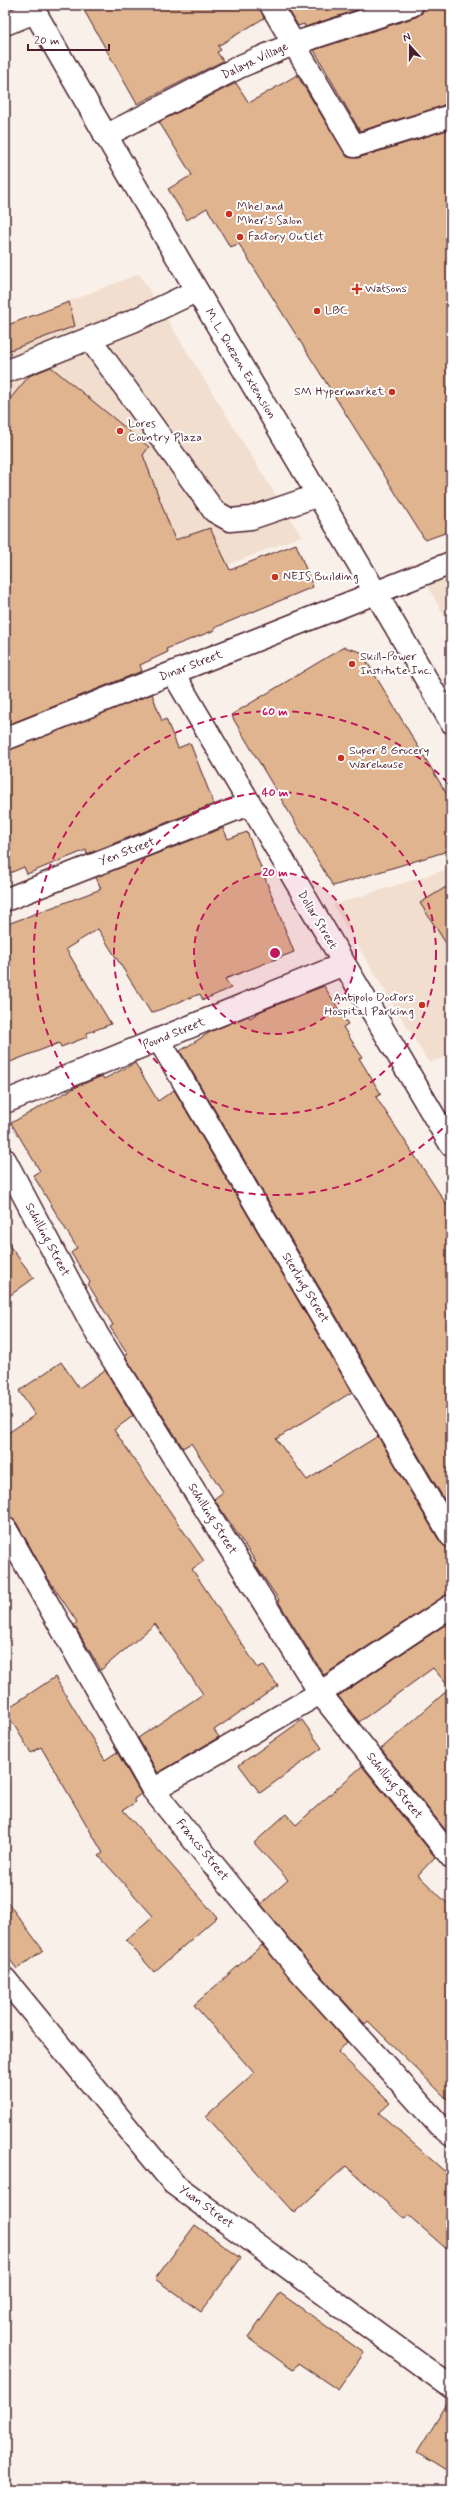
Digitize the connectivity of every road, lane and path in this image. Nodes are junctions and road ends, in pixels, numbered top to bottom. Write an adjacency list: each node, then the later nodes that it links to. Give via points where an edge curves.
1 (271, 5): 5 (street)
2 (412, 5): 5 (street, Dalaya Village)
3 (33, 8): 4 (street); 7 (street, M. L. Quezon Extension)
4 (5, 24)
5 (293, 44): 6 (street, via 354,146); 7 (street, Dalaya Village, via 241,66)
6 (451, 116)
7 (105, 136): 8 (street, M. L. Quezon Extension)
8 (196, 291): 9 (street); 11 (street, M. L. Quezon Extension)
9 (90, 339): 10 (street); 11 (street, via 214,511 230,520 250,518)
10 (6, 372)
11 (319, 495): 13 (street, M. L. Quezon Extension)
12 (451, 563): 13 (street, Dinar Street)
13 (376, 591): 14 (street, Dinar Street); 15 (street, M. L. Quezon Extension)
14 (173, 672): 16 (street, Dinar Street); 17 (street, Dollar Street)
15 (451, 722)
16 (5, 739)
17 (249, 804): 18 (street, Yen Street); 19 (street, Dollar Street)
18 (5, 900)
19 (344, 964): 20 (street, Pound Street); 22 (street, Dollar Street)
20 (159, 1040): 21 (street, Pound Street); 25 (street, Sterling Street)
21 (5, 1102)
22 (451, 1145)
23 (5, 1160): 27 (street, Schilling Street, via 97,1334)
24 (5, 1528): 28 (street, Francs Street)
25 (451, 1536)
26 (451, 1606): 27 (street)
27 (320, 1693): 28 (street); 29 (street, Schilling Street)
28 (153, 1790): 31 (street, Francs Street, via 298,1968 439,2125)
29 (451, 1857)
30 (5, 1979): 32 (street, Yuan Street, via 174,2184)
31 (451, 2135)
32 (451, 2387)

